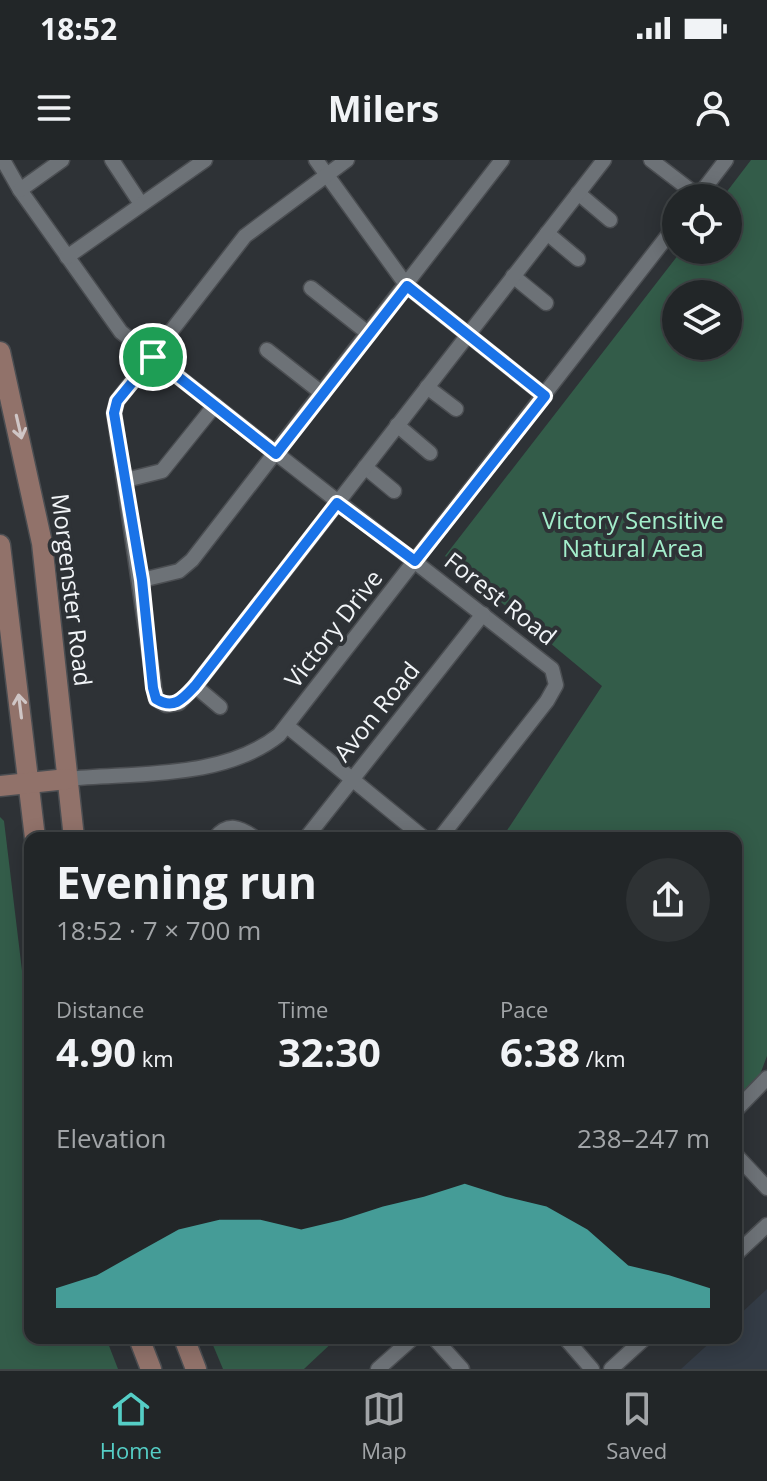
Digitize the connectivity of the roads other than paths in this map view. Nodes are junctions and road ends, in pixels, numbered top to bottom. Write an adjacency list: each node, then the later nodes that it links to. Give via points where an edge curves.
1 (3, 160): 14 (street, Forest Road)
2 (62, 160): 14 (street)
3 (112, 160): 16 (street)
4 (205, 160): 16 (street)
5 (316, 160): 11 (street)
6 (347, 160): 11 (street)
7 (502, 160): 23 (street)
8 (604, 160): 15 (street)
9 (651, 160): 12 (street)
10 (726, 160): 13 (street)
11 (326, 174): 23 (street); 30 (street, via 245,236)
12 (681, 184)
13 (707, 184)
14 (20, 190): 20 (street, Forest Road)
15 (578, 193): 17 (street); 18 (street)
16 (141, 204): 20 (street)
17 (610, 220)
18 (547, 233): 21 (street); 22 (street)
19 (662, 243): 33 (street, Victory Drive)
20 (67, 257): 30 (street, Forest Road, via 121,332)
21 (578, 259)
22 (513, 276): 25 (street); 27 (street)
23 (407, 286): 26 (street); 27 (street)
24 (311, 288): 26 (street)
25 (546, 303)
26 (369, 334): 32 (street)
27 (467, 335): 31 (street); 33 (street)
28 (267, 350): 32 (street)
29 (0, 352): 50 (main road, Morgenster Road, one-way to 50, via 42,543)
30 (153, 357): 34 (street, Forest Road); 40 (street, via 117,401 114,413)
31 (427, 387): 35 (street); 36 (street)
32 (323, 394): 38 (street)
33 (545, 396): 44 (street, Victory Drive)
34 (215, 405): 38 (street, Forest Road); 40 (street, via 162,471)
35 (456, 409)
36 (397, 425): 37 (street); 39 (street)
37 (430, 453)
38 (276, 454): 42 (street, Forest Road); 45 (street, via 186,566)
39 (365, 467): 41 (street); 42 (street)
40 (126, 480): 45 (street)
41 (394, 491)
42 (337, 503): 44 (street, Forest Road); 47 (street)
43 (0, 545): 52 (main road, one-way to 43)
44 (415, 561): 46 (street, Forest Road); 49 (street, Victory Drive)
45 (142, 580): 47 (street, via 156,699 166,705 179,703)
46 (483, 614): 51 (street, Avon Road); 60 (street, Forest Road, via 546,662 556,685)
47 (195, 686): 48 (street)
48 (220, 707)
49 (287, 726): 50 (street, Victory Drive, via 261,749 233,760); 51 (street)
50 (67, 779): 52 (main road); 55 (main road, Morgenster Road)
51 (351, 780): 58 (street, Avon Road); 59 (street)
52 (29, 783): 53 (main road); 54 (main road)
53 (0, 786)
54 (34, 832)
55 (73, 832)
56 (222, 832): 57 (street, via 237,827)
57 (245, 832)
58 (311, 832)
59 (416, 832)
60 (445, 832)
61 (767, 1078): 62 (street)
62 (742, 1104)
63 (742, 1161): 64 (street)
64 (767, 1188)
65 (767, 1225): 66 (street)
66 (742, 1248)
67 (141, 1344): 73 (main road)
68 (186, 1344): 74 (main road)
69 (406, 1344): 75 (street)
70 (439, 1344): 76 (street)
71 (570, 1344): 77 (street)
72 (638, 1344): 78 (street)
73 (151, 1369)
74 (196, 1369)
75 (378, 1369)
76 (462, 1369)
77 (592, 1369)
78 (611, 1369)

